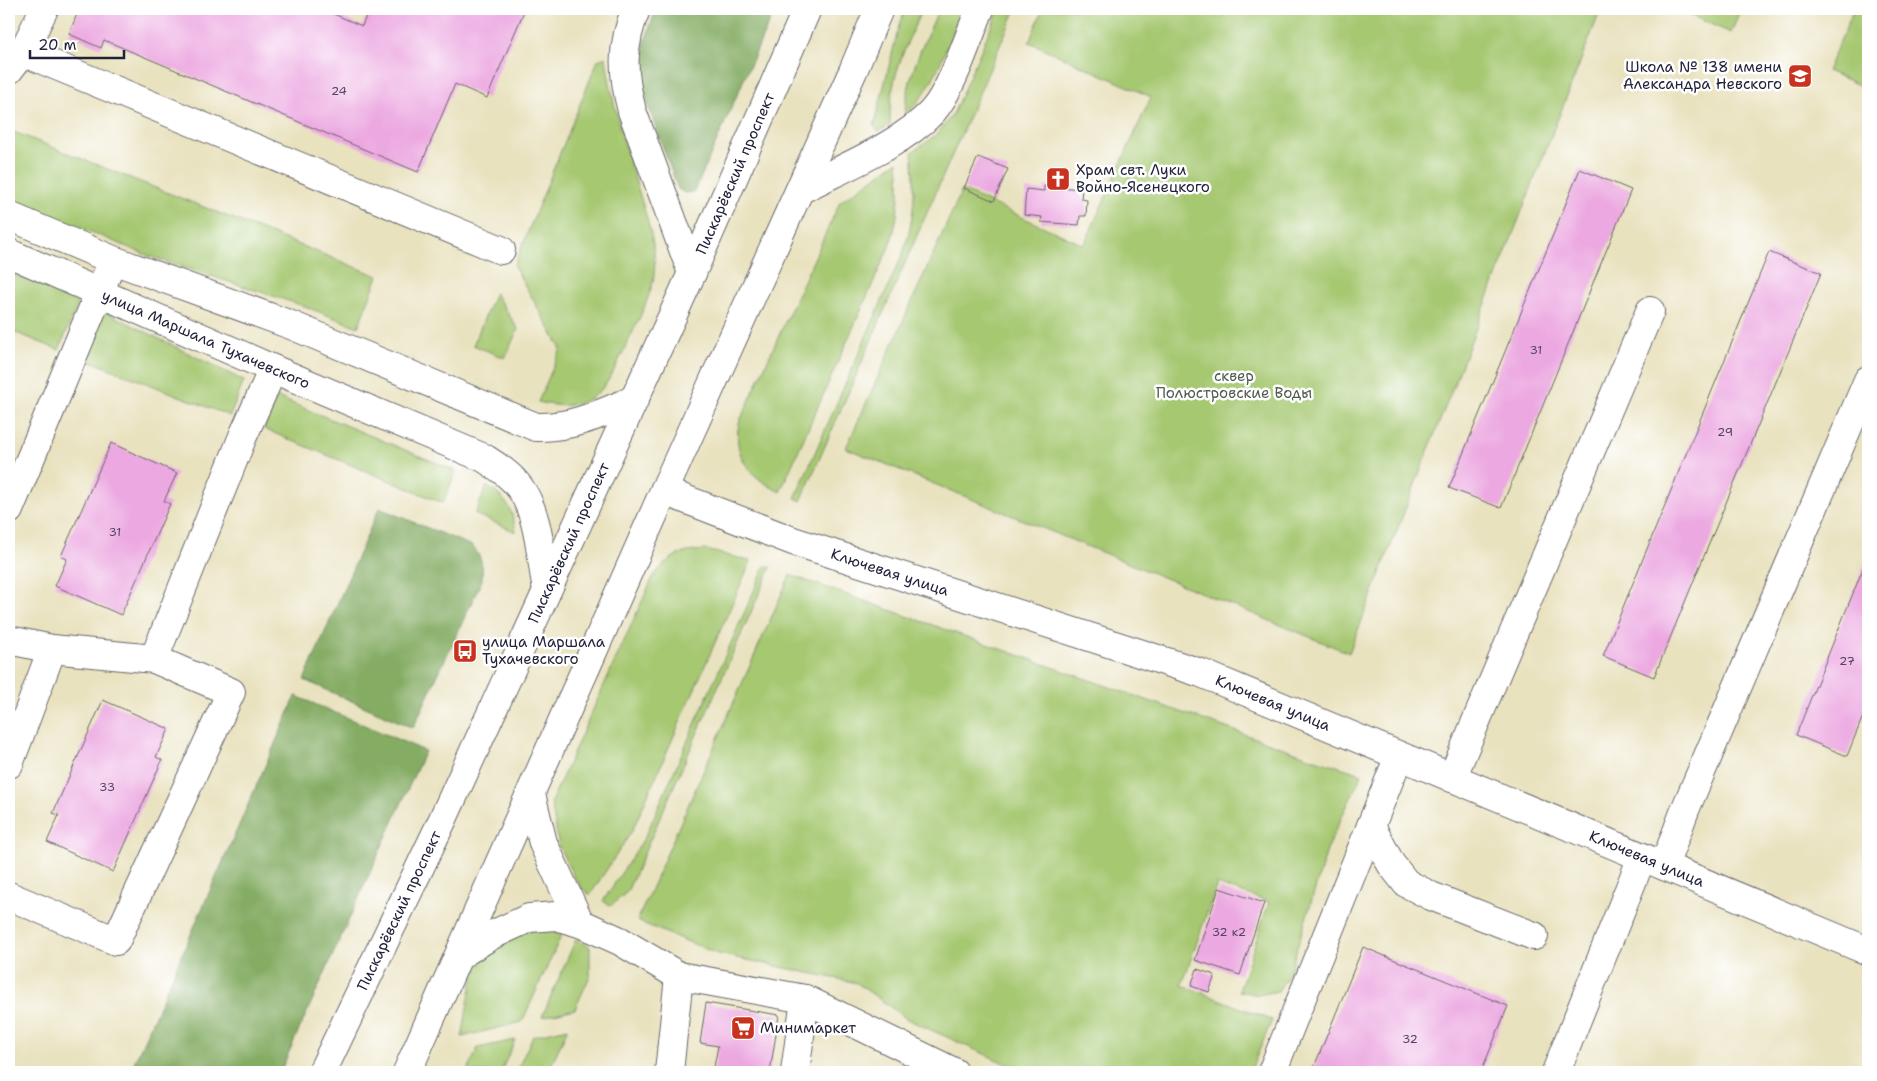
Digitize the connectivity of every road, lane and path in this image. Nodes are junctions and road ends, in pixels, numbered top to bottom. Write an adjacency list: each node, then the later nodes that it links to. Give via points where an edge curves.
1 (44, 9): 6 (street)
2 (636, 9): 12 (street, via 624,54 625,84 632,112)
3 (807, 9): 12 (street, Пискарёвский проспект)
4 (879, 9): 7 (street)
5 (980, 9): 7 (street, via 946,90 933,112 900,137)
6 (16, 61): 9 (street)
7 (800, 190): 18 (street)
8 (9, 216): 11 (street)
9 (501, 250)
10 (9, 254): 13 (street, улица Маршала Тухачевского)
11 (113, 260): 13 (street); 17 (street, via 291,325 536,427 557,428 580,422)
12 (692, 273): 17 (street, Пискарёвский проспект)
13 (99, 292): 15 (street, улица Маршала Тухачевского); 19 (street)
14 (1650, 311): 26 (street)
15 (273, 369): 20 (street, улица Маршала Тухачевского, via 484,458 507,473 521,488 530,505); 23 (street)
16 (1868, 380): 29 (street, via 1685,810)
17 (633, 400): 20 (street, Пискарёвский проспект)
18 (664, 491): 24 (street, Ключевая улица, via 793,541 1201,673); 27 (street)
19 (9, 510)
20 (547, 590): 37 (street, Пискарёвский проспект, via 401,909)
21 (9, 640): 22 (street)
22 (52, 649): 23 (street); 25 (street)
23 (154, 659): 30 (street, via 231,692 116,941)
24 (1399, 756): 26 (street, Ключевая улица); 28 (street)
25 (9, 764)
26 (1452, 778): 29 (street, Ключевая улица)
27 (532, 794): 31 (street, via 543,842); 34 (street)
28 (1371, 826): 32 (street, via 1391,864 1406,883); 42 (street)
29 (1653, 862): 33 (street, Ключевая улица); 43 (street)
30 (9, 896)
31 (580, 923): 34 (street, via 556,916 529,918 492,935); 35 (street)
32 (1534, 936)
33 (1868, 950)
34 (460, 955): 38 (street)
35 (679, 976): 36 (street); 39 (street)
36 (805, 999): 40 (street); 41 (street)
37 (322, 1072)
38 (407, 1072)
39 (669, 1072)
40 (794, 1072)
41 (954, 1072)
42 (1272, 1072)
43 (1556, 1072)

